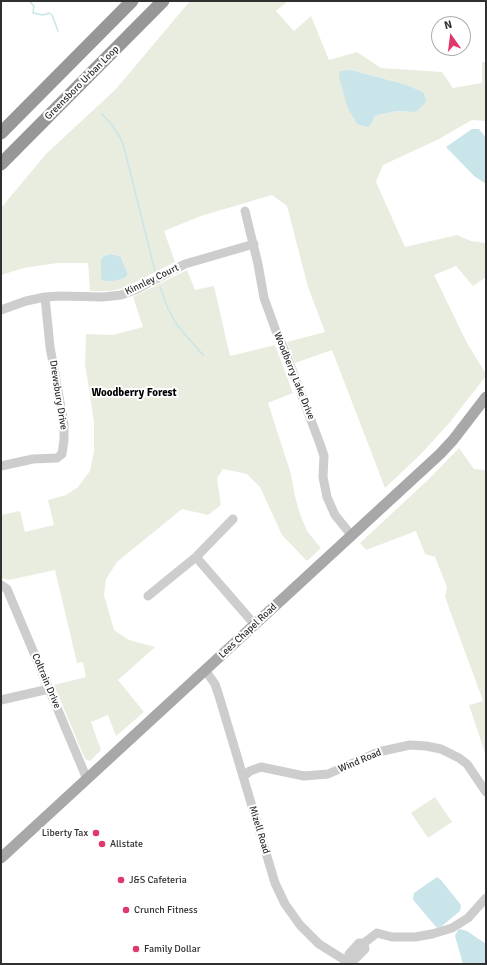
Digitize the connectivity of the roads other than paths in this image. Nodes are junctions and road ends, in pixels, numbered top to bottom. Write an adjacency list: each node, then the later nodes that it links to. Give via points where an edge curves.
1 (132, 1): 3 (highway)
2 (163, 1): 4 (highway, Greensboro Urban Loop)
3 (1, 133)
4 (1, 164)
5 (245, 211): 6 (street, Woodberry Lake Drive)
6 (254, 244): 7 (street, Kinnley Court, via 185,264 121,295); 12 (street, Woodberry Lake Drive, via 264,298 324,456 323,477 327,497 335,515)
7 (45, 297): 8 (street, Kinnley Court); 10 (street, Drewsbury Drive, via 50,347 64,424 62,454 57,458 33,459)
8 (1, 310)
9 (486, 397): 12 (main road, Lees Chapel Road, via 440,454)
10 (1, 466)
11 (233, 519): 13 (street)
12 (352, 536): 16 (main road, Lees Chapel Road)
13 (196, 557): 15 (street); 16 (street)
14 (1, 585): 18 (street, Coltrain Drive, via 7,589)
15 (148, 596)
16 (255, 625): 17 (main road, Lees Chapel Road)
17 (205, 670): 20 (street, Mizell Road, via 215,684); 21 (main road, Lees Chapel Road)
18 (49, 689): 19 (street); 21 (street, Coltrain Drive)
19 (1, 700)
20 (242, 777): 22 (street, Wind Road, via 261,767 304,776 328,774 378,752 410,745 441,749 459,758 467,764); 25 (street, Mizell Road, via 275,883 285,904 300,925 319,944)
21 (87, 779): 23 (main road, Lees Chapel Road)
22 (486, 792)
23 (1, 858)
24 (486, 898): 25 (street, via 468,918 452,928 415,937 392,938 377,934 364,943 365,949)
25 (349, 963)

